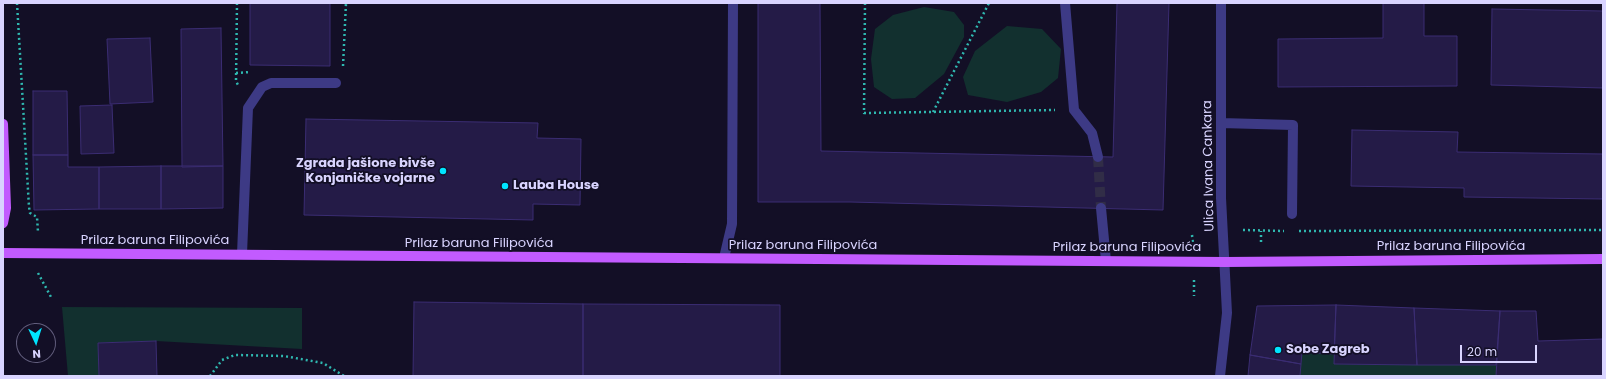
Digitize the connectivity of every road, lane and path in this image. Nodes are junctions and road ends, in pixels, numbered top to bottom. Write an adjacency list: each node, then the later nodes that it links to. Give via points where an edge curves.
1 (17, 3): 27 (path, via 29,207 30,213 37,217)
2 (237, 3): 11 (path)
3 (346, 3): 9 (path)
4 (733, 3): 33 (street, via 732,224)
5 (865, 3): 15 (path, via 864,113)
6 (989, 3): 15 (path)
7 (1065, 3): 14 (street)
8 (1221, 3): 16 (street, Ulica Ivana Cankara)
9 (343, 70)
10 (252, 72): 11 (path)
11 (236, 73): 13 (path, via 236,81)
12 (336, 83): 13 (street, via 271,83 262,87)
13 (248, 108): 32 (street)
14 (1074, 110): 15 (path); 18 (street, via 1092,133)
15 (934, 112)
16 (1221, 123): 20 (street, via 1293,125); 36 (street, Ulica Ivana Cankara, via 1221,198)
17 (3, 124): 21 (main road, via 6,208)
18 (1098, 156)
19 (1101, 208): 35 (street)
20 (1292, 214)
21 (3, 224)
22 (1243, 230): 24 (path)
23 (1603, 230): 26 (path)
24 (1261, 231): 25 (path); 29 (path)
25 (1285, 231)
26 (1293, 231)
27 (38, 232)
28 (1192, 235): 30 (path)
29 (1261, 242)
30 (1193, 246)
31 (3, 253): 32 (main road, Prilaz baruna Filipovića)
32 (242, 254): 33 (main road, Prilaz baruna Filipovića)
33 (724, 258): 35 (main road, Prilaz baruna Filipovića)
34 (1603, 259): 36 (main road, Prilaz baruna Filipovića)
35 (1106, 261): 36 (main road, Prilaz baruna Filipovića)
36 (1225, 262): 43 (street, Ulica Ivana Cankara, via 1227,313)
37 (38, 273): 40 (path)
38 (1194, 280): 39 (path)
39 (1194, 296)
40 (51, 297)
41 (210, 376): 42 (path, via 222,360 235,355 284,356 323,362)
42 (344, 376)
43 (1220, 376)

